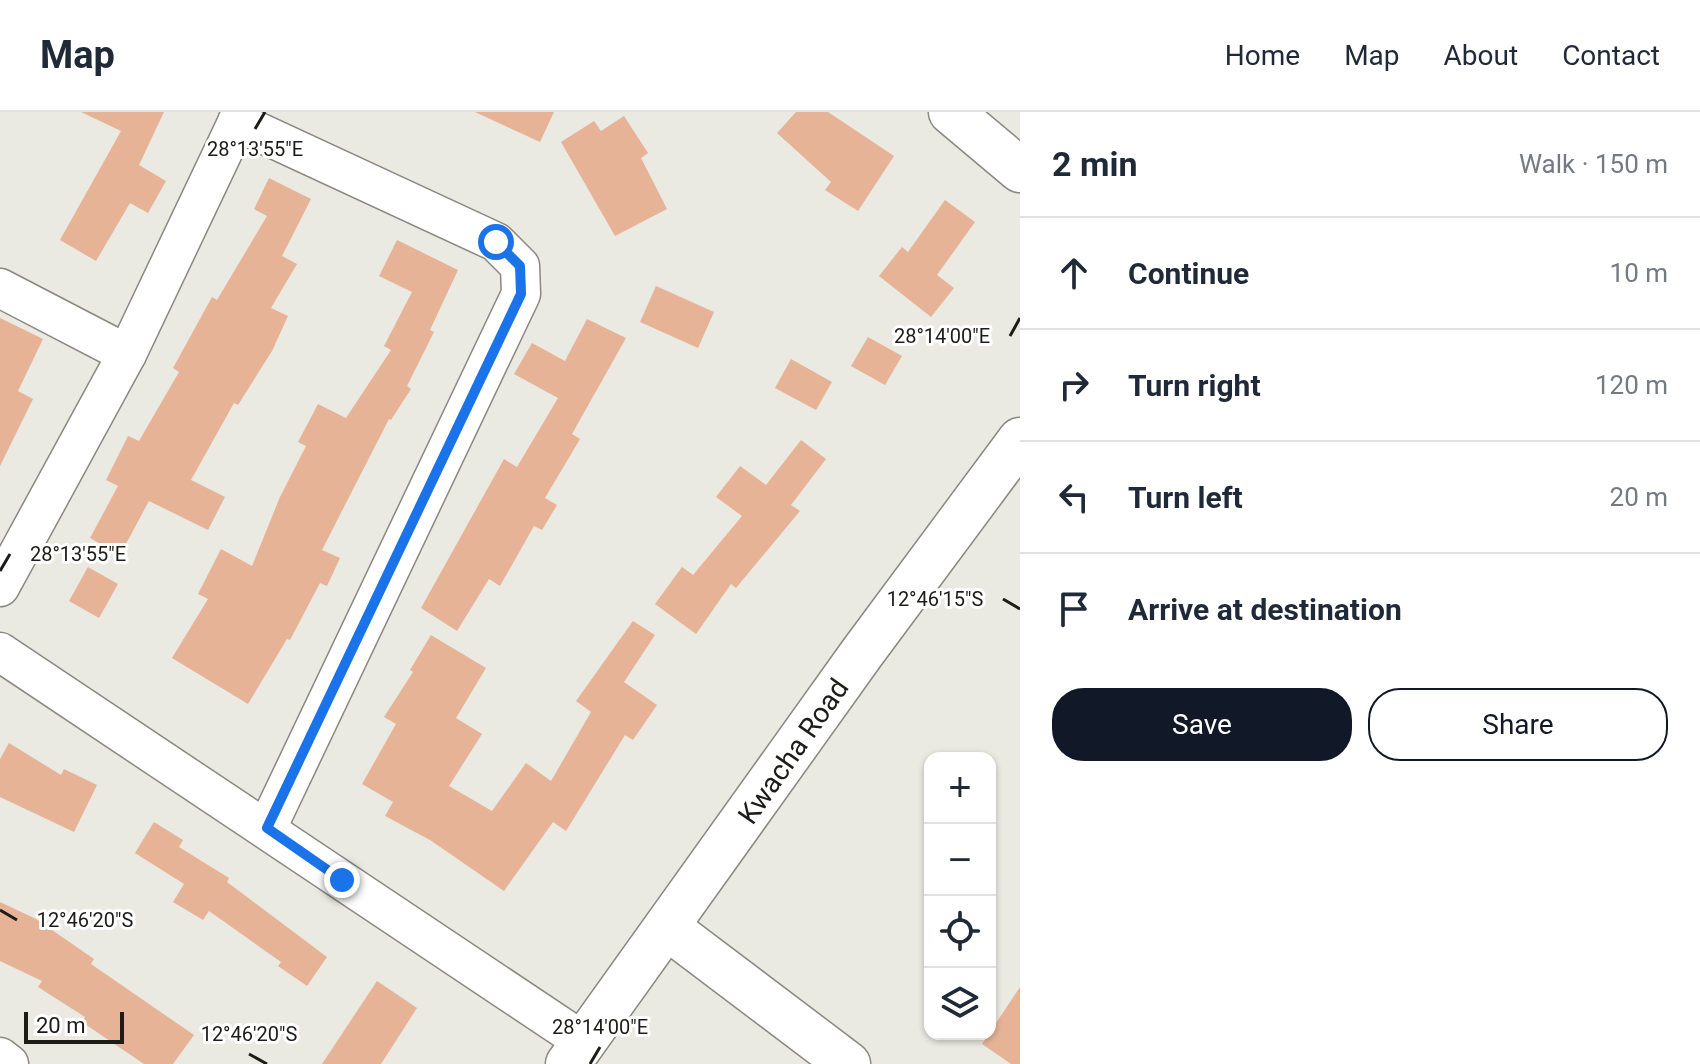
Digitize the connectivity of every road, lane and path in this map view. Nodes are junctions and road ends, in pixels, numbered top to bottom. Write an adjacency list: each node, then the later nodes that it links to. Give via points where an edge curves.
1 (951, 112): 3 (main road)
2 (240, 117): 5 (street); 9 (street, via 496,242 520,266 521,294)
3 (1020, 170)
4 (0, 288): 5 (street)
5 (127, 354): 7 (street)
6 (1020, 440): 10 (main road, Kwacha Road)
7 (0, 587)
8 (0, 652): 9 (street)
9 (267, 828): 11 (street)
10 (668, 928): 11 (main road, Kwacha Road); 14 (main road)
11 (576, 1053)
12 (0, 1057): 13 (street)
13 (9, 1064)
14 (848, 1064)

